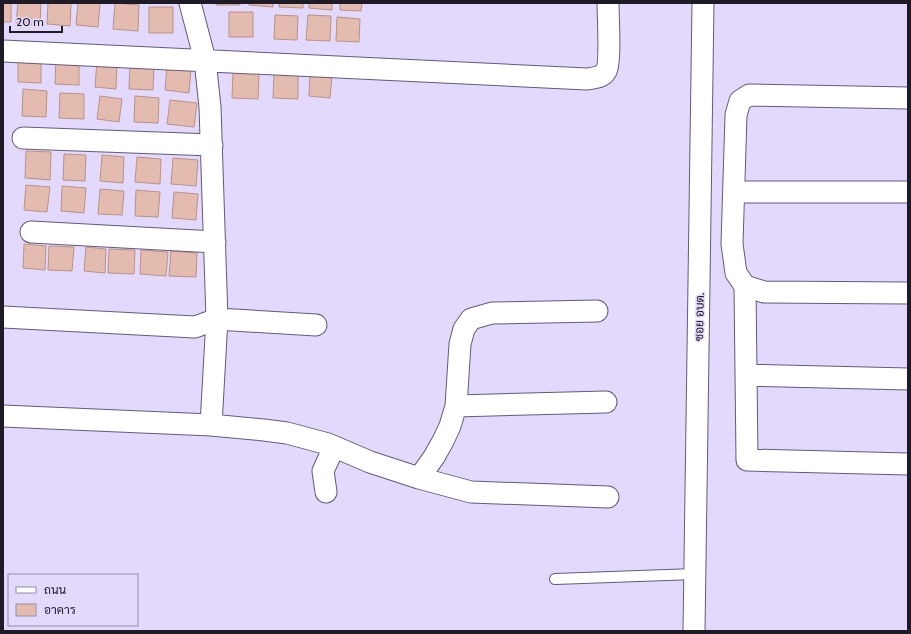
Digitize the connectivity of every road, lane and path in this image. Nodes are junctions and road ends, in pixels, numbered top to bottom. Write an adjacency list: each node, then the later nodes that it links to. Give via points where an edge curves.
1 (190, 3): 5 (street)
2 (608, 3): 5 (street, via 608,62 606,72 597,78)
3 (704, 3): 30 (street, ซอย อบต.)
4 (3, 51): 5 (street)
5 (204, 60): 8 (street)
6 (908, 98): 9 (street, via 750,95 740,101 736,115)
7 (23, 138): 8 (street)
8 (212, 145): 12 (street)
9 (734, 192): 10 (street); 13 (street, via 732,244 736,273)
10 (908, 192)
11 (30, 232): 12 (street)
12 (215, 242): 17 (street)
13 (745, 286): 14 (street, via 764,292); 19 (street)
14 (908, 293)
15 (597, 311): 22 (street, via 492,314 471,319 464,329 460,344)
16 (3, 317): 17 (street, via 195,327)
17 (217, 318): 18 (street); 24 (street)
18 (316, 325)
19 (746, 375): 20 (street); 26 (street, via 747,460)
20 (908, 379)
21 (606, 402): 22 (street)
22 (456, 406): 27 (street, via 443,441)
23 (3, 416): 24 (street)
24 (211, 425): 25 (street, via 287,433)
25 (334, 447): 27 (street); 28 (street, via 322,471)
26 (908, 464)
27 (419, 478): 29 (street, via 472,492)
28 (326, 492)
29 (608, 497)
30 (695, 574): 31 (lane); 32 (street, ซอย อบต.)
31 (555, 579)
32 (694, 631)

